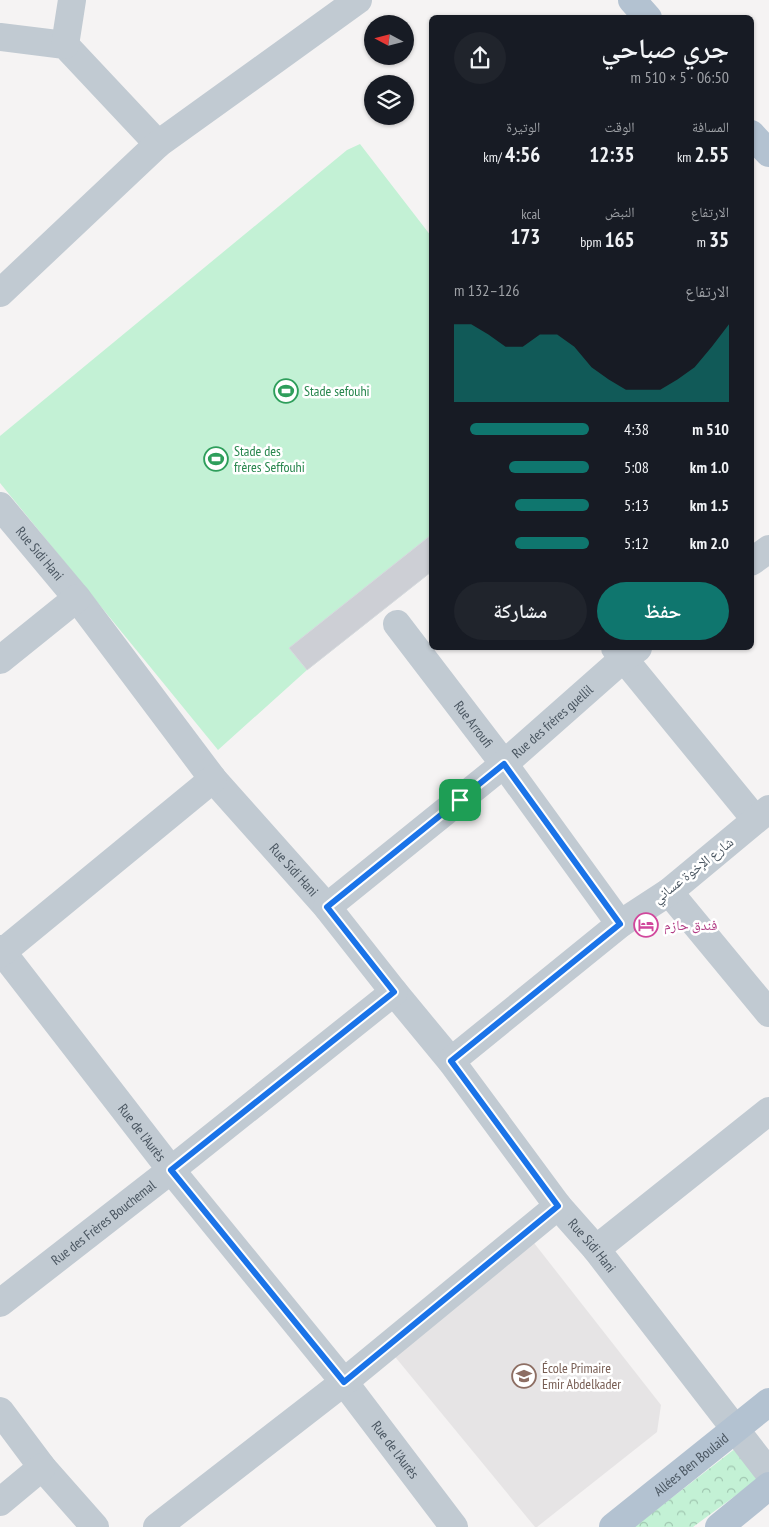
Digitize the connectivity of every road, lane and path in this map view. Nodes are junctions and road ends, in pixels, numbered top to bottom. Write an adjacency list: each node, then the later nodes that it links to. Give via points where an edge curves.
1 (72, 0): 6 (street)
2 (358, 0): 8 (street)
3 (632, 0): 4 (main road)
4 (645, 15)
5 (0, 37): 6 (street)
6 (65, 45): 8 (street)
7 (754, 137): 9 (main road)
8 (158, 144): 10 (street)
9 (769, 154)
10 (0, 294)
11 (0, 506): 14 (street, Rue Sidi Hani)
12 (769, 549): 13 (street)
13 (754, 560)
14 (77, 598): 17 (street); 19 (street, Rue Sidi Hani)
15 (397, 624): 18 (street, Rue Arroufi)
16 (625, 651): 18 (street, Rue des fréres guellil); 20 (street)
17 (0, 660)
18 (504, 764): 22 (street, Rue des fréres guellil); 23 (street, Rue Arroufi)
19 (213, 779): 22 (street, Rue Sidi Hani); 24 (street)
20 (762, 814): 21 (street, شارع الإخوة عساني)
21 (669, 892): 23 (street, شارع الإخوة عساني); 26 (street)
22 (327, 907): 25 (street, Rue Sidi Hani)
23 (620, 924): 27 (street, شارع الإخوة عساني)
24 (1, 952): 29 (street, Rue de l'Aurès)
25 (394, 992): 27 (street, Rue Sidi Hani); 29 (street, Rue des Frères Bouchemal)
26 (769, 1013)
27 (451, 1061): 30 (street, Rue Sidi Hani)
28 (769, 1111): 31 (street)
29 (171, 1170): 32 (street, Rue des Frères Bouchemal); 33 (street, Rue de l'Aurès)
30 (558, 1206): 31 (street, Rue Sidi Hani); 33 (street)
31 (596, 1249): 36 (street, Rue Sidi Hani)
32 (0, 1303)
33 (344, 1382): 42 (street); 43 (street, Rue de l'Aurès)
34 (769, 1402): 36 (main road, Allées Ben Boulaid)
35 (0, 1411): 37 (street)
36 (736, 1430): 38 (street, Rue Sidi Hani); 44 (main road, Allées Ben Boulaid)
37 (42, 1467): 40 (street); 41 (street)
38 (769, 1473)
39 (769, 1486): 45 (main road)
40 (0, 1502)
41 (95, 1527)
42 (158, 1527)
43 (454, 1527)
44 (613, 1527)
45 (719, 1527)

